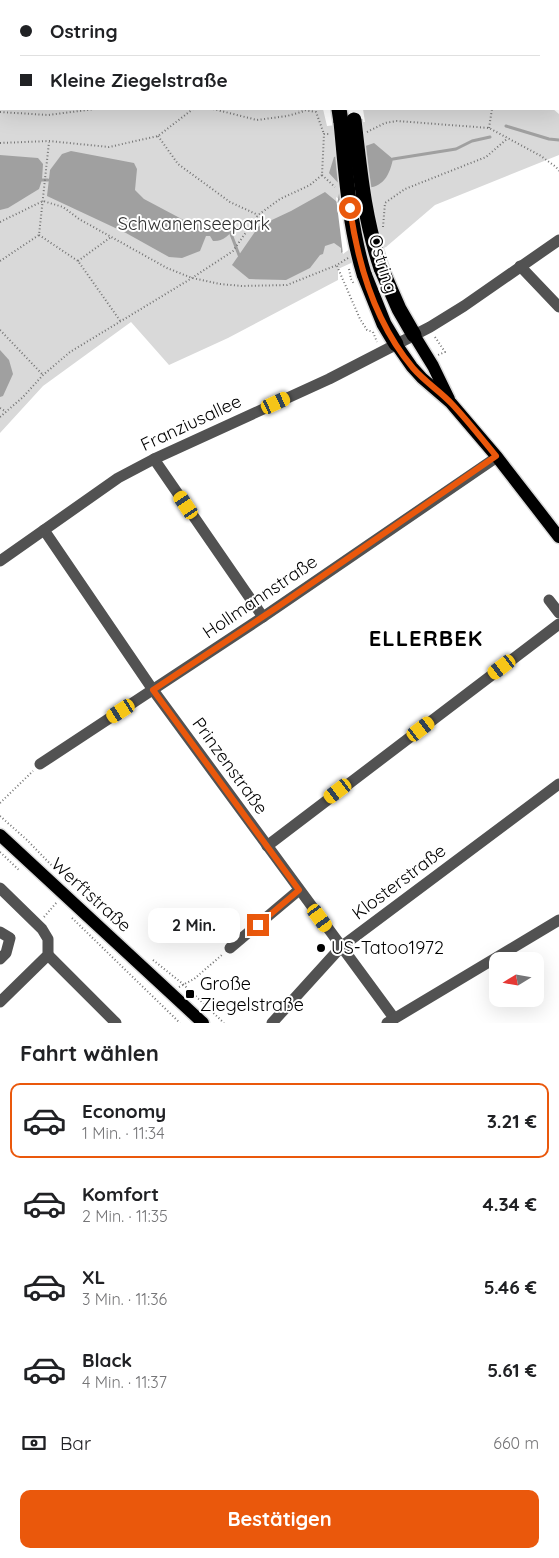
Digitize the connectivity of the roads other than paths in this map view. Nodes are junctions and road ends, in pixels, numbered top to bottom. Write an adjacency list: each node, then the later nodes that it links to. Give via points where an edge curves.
1 (344, 119): 5 (highway, Ostring, bridge, via 381,268); 6 (highway, Ostring, bridge, via 349,205 356,245 384,324)
2 (559, 240): 3 (street, Franziusallee)
3 (520, 266): 4 (street); 5 (street, Franziusallee, via 464,306)
4 (559, 307)
5 (414, 335): 6 (street, Franziusallee); 7 (main road, Ostring)
6 (396, 344): 7 (main road, Ostring, via 422,378); 9 (street, Franziusallee, via 329,379)
7 (451, 403): 8 (main road, Ostring)
8 (496, 456): 11 (main road, Ostring); 15 (street, Hollmannstraße)
9 (154, 459): 10 (street, Franziusallee, via 118,478); 15 (street)
10 (44, 530): 12 (street, Franziusallee); 17 (street, Prinzenstraße)
11 (559, 537)
12 (0, 561)
13 (549, 600): 14 (street)
14 (559, 613)
15 (263, 617): 17 (street, Hollmannstraße)
16 (559, 624): 21 (street)
17 (153, 690): 18 (street, Hollmannstraße); 21 (street, Prinzenstraße)
18 (40, 764)
19 (559, 784): 26 (street, Klosterstraße)
20 (0, 835): 33 (main road, Werftstraße)
21 (267, 846): 23 (street, Prinzenstraße)
22 (0, 888): 28 (street, via 42,928 48,939)
23 (299, 890): 26 (street, Prinzenstraße); 27 (street)
24 (559, 920): 31 (street)
25 (0, 933): 29 (street, via 10,938 6,953)
26 (341, 947): 31 (street, Prinzenstraße); 34 (street, Klosterstraße)
27 (230, 948)
28 (48, 956): 30 (street); 32 (street)
29 (0, 959)
30 (0, 1002)
31 (390, 1020)
32 (116, 1023)
33 (203, 1023)
34 (272, 1023)

